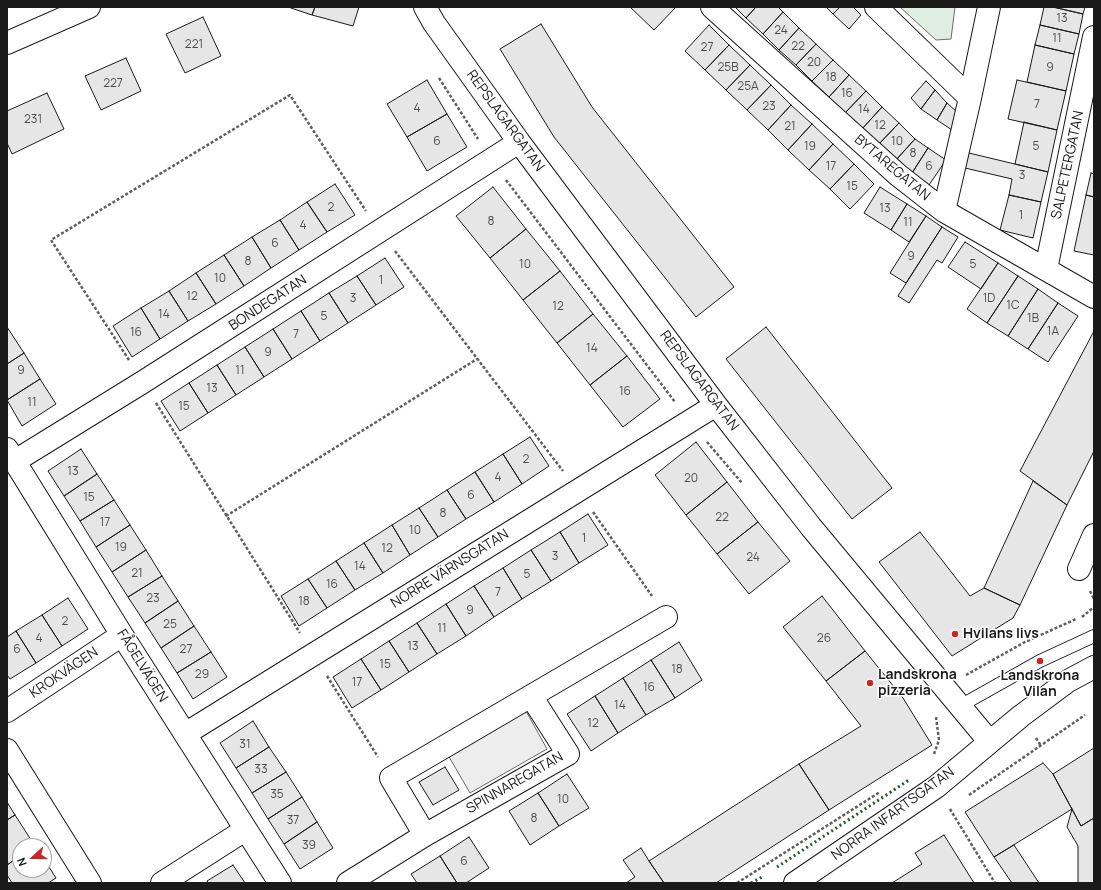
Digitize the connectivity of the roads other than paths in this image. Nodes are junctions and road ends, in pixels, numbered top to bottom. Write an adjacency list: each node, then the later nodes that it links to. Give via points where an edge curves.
1 (89, 7): 7 (street)
2 (425, 7): 9 (street, REPSLAGARGATAN)
3 (712, 7): 10 (street, BYTAREGATAN, via 898,175)
4 (876, 7): 8 (street)
5 (988, 7): 8 (street)
6 (1094, 37): 11 (street, SALPETERGATAN)
7 (7, 43)
8 (970, 98): 10 (street)
9 (519, 142): 13 (street, REPSLAGARGATAN); 14 (street, BONDEGATAN, via 143,382)
10 (944, 211): 11 (street, BYTAREGATAN)
11 (1046, 268): 12 (street, BYTAREGATAN)
12 (1094, 297)
13 (716, 405): 22 (street, REPSLAGARGATAN, via 811,527); 24 (street, NORRE VÄRNSGATAN)
14 (11, 455): 18 (street, FÅGELVÄGEN)
15 (1094, 535): 16 (street)
16 (1079, 569)
17 (666, 617): 21 (street)
18 (122, 635): 23 (street, KROKVÄGEN); 24 (street, FÅGELVÄGEN)
19 (1094, 636): 22 (lane, via 1040,661)
20 (1094, 667): 25 (street, NORRA INFARTSGATAN, via 1068,681)
21 (531, 696): 28 (street, via 391,778); 28 (street, SPINNAREGATAN, via 568,754)
22 (960, 706): 25 (street, REPSLAGARGATAN)
23 (7, 711)
24 (185, 734): 27 (street, FÅGELVÄGEN)
25 (989, 741): 33 (street, NORRA INFARTSGATAN, via 936,787)
26 (7, 750): 29 (street)
27 (245, 830): 30 (street); 31 (street, FÅGELVÄGEN)
28 (426, 835): 32 (street, SPINNAREGATAN)
29 (90, 883)
30 (162, 883)
31 (280, 883)
32 (348, 883)
33 (794, 883)

